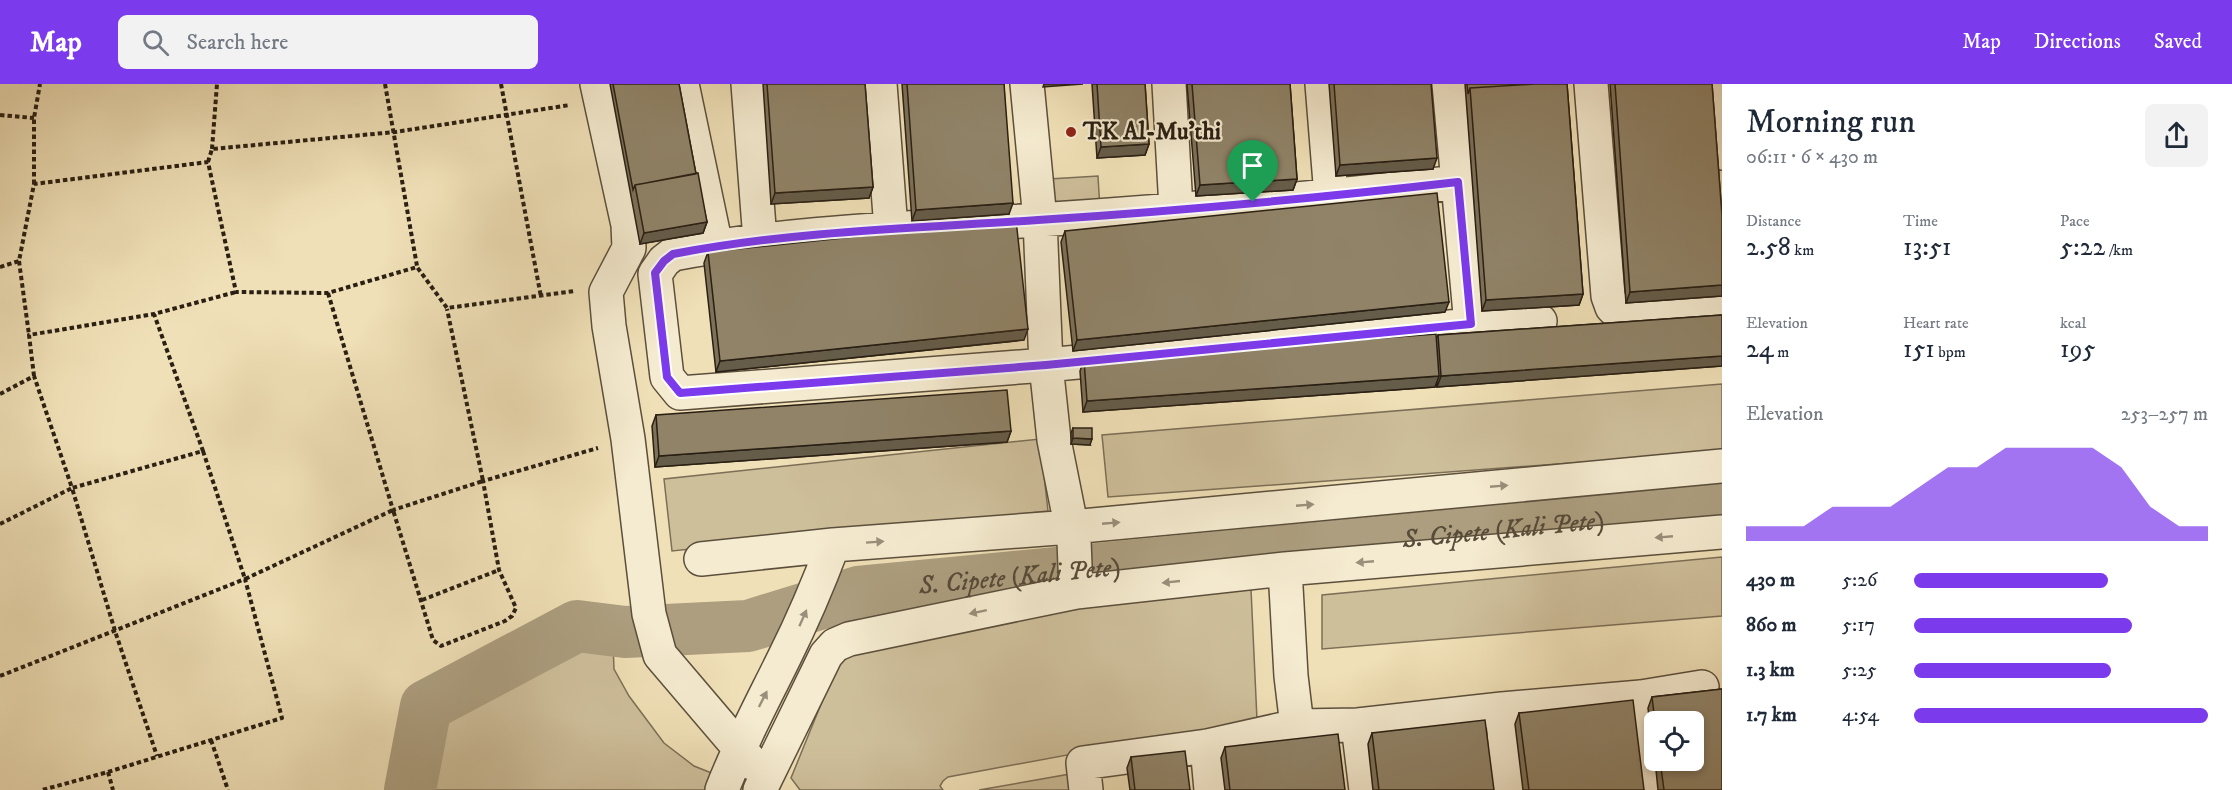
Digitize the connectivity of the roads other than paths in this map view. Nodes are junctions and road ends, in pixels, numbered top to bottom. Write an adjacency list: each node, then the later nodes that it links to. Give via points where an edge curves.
1 (682, 84): 18 (street)
2 (747, 84): 17 (street)
3 (880, 84): 16 (street)
4 (1027, 84): 15 (street)
5 (1169, 84): 14 (street)
6 (1322, 84): 13 (street)
7 (1449, 84): 12 (street)
8 (1591, 84): 19 (street, via 1612,307 1620,315)
9 (1716, 84): 11 (street)
10 (599, 92): 35 (street, via 628,225 629,248 606,292 649,614 660,655)
11 (1722, 153)
12 (1458, 182): 13 (street); 21 (street)
13 (1331, 196): 14 (street)
14 (1176, 208): 15 (street)
15 (1040, 220): 16 (street); 22 (street)
16 (891, 229): 17 (street)
17 (760, 240): 18 (street)
18 (716, 246): 22 (street, via 673,254 655,273 667,377 680,393)
19 (1722, 305)
20 (1540, 321): 21 (street)
21 (1471, 324): 22 (street)
22 (1046, 365): 25 (street, via 1054,440)
23 (1722, 466): 25 (street, one-way to 23)
24 (1722, 532): 28 (street, one-way to 28)
25 (1072, 533): 26 (street, one-way to 25); 29 (street)
26 (833, 545): 27 (street); 35 (street, one-way to 26, via 786,656)
27 (701, 559)
28 (1285, 569): 29 (street, one-way to 29); 34 (street)
29 (1076, 585): 37 (street, one-way to 37, via 835,645 826,655)
30 (1702, 687): 31 (street)
31 (1641, 697): 32 (street); 43 (street)
32 (1502, 709): 33 (street); 42 (street)
33 (1358, 725): 34 (street); 41 (street)
34 (1297, 726): 36 (street)
35 (739, 746): 37 (street); 38 (street)
36 (1207, 746): 39 (street, via 1083,763); 40 (street)
37 (766, 786)
38 (722, 790)
39 (1086, 790)
40 (1210, 790)
41 (1366, 790)
42 (1509, 790)
43 (1649, 790)

